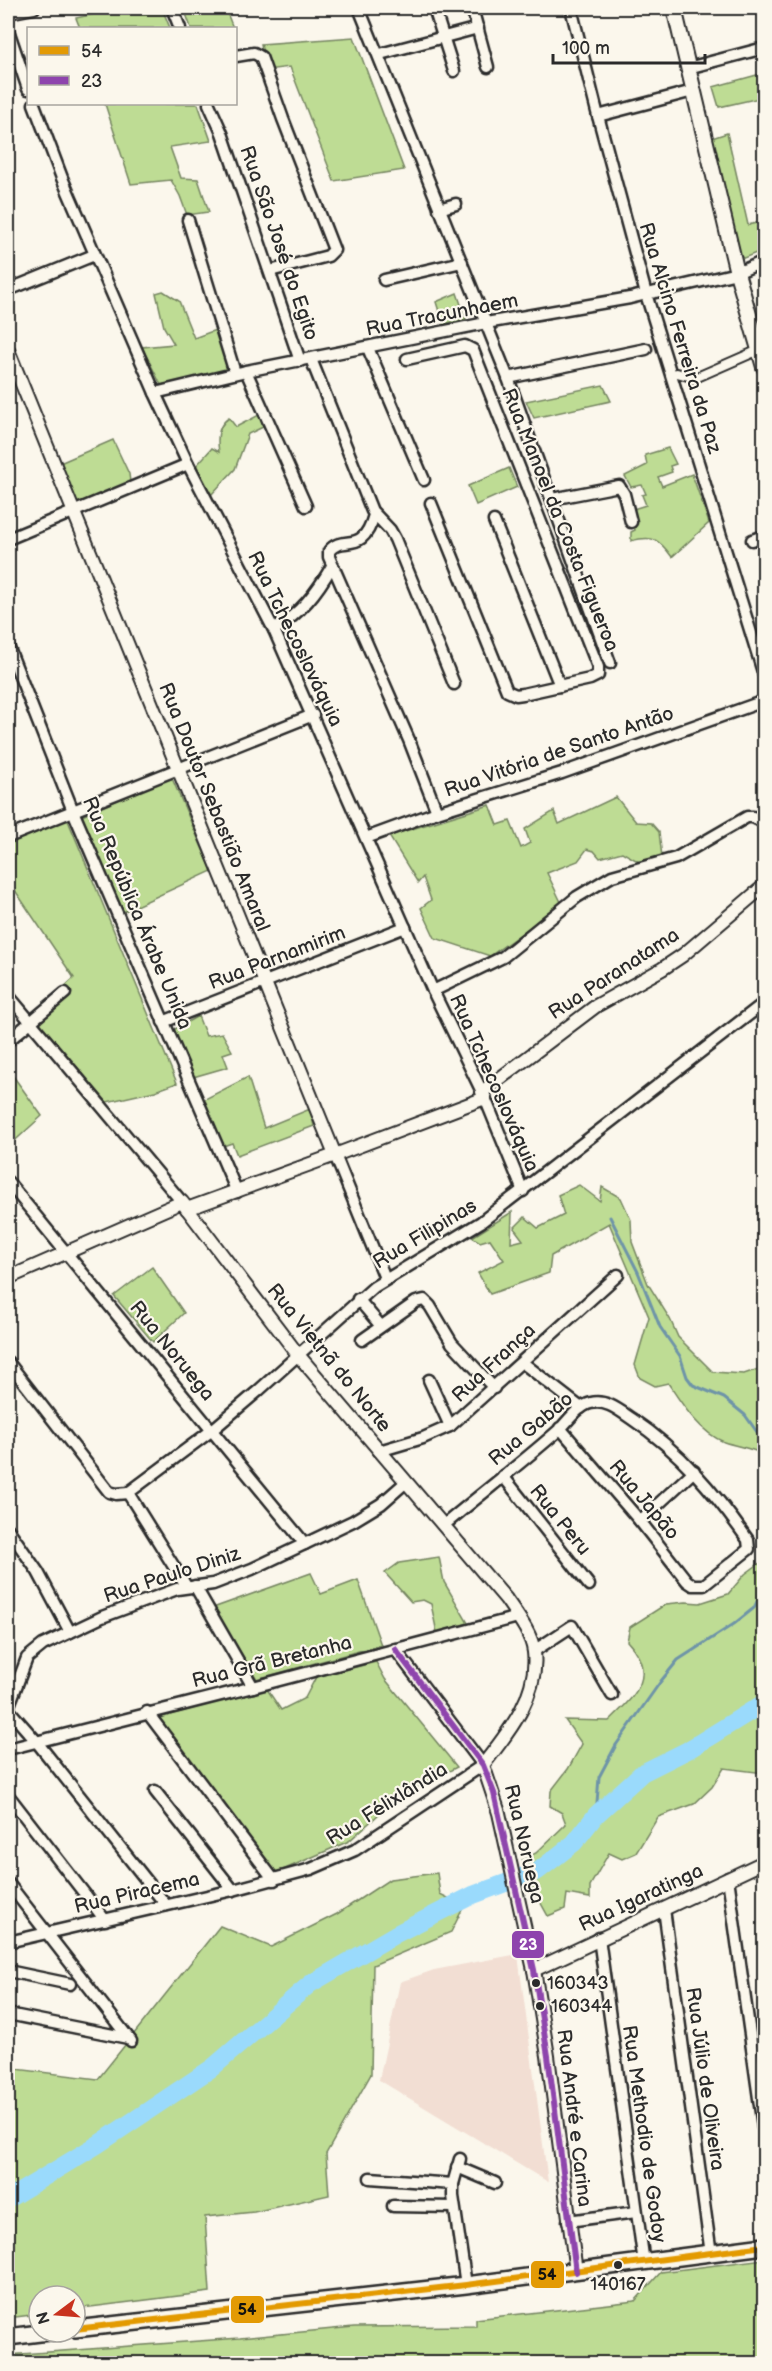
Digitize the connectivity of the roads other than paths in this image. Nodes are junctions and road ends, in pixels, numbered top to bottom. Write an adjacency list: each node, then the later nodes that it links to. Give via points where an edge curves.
1 (34, 8): 8 (street)
2 (172, 8): 9 (street)
3 (359, 8): 14 (street)
4 (434, 8): 12 (street)
5 (472, 8): 10 (street)
6 (571, 8): 23 (street, Rua Alcino Ferreira da Paz)
7 (674, 8): 17 (main road)
8 (8, 13)
9 (180, 27)
10 (478, 28): 12 (street); 16 (street)
11 (8, 30): 19 (street)
12 (444, 38): 14 (street); 18 (street)
13 (765, 48): 17 (street)
14 (380, 54): 25 (street)
15 (237, 56): 30 (street, via 254,52 261,57 334,250 328,256)
16 (488, 68)
17 (688, 68): 20 (main road)
18 (454, 71)
19 (27, 86)
20 (693, 91): 23 (street); 31 (main road)
21 (34, 105): 27 (street, Rua Tchecoslováquia)
22 (209, 105): 30 (street, Rua São José do Egito)
23 (598, 116): 34 (street, Rua Alcino Ferreira da Paz)
24 (456, 204): 25 (street)
25 (440, 209): 29 (street)
26 (188, 220): 45 (street)
27 (94, 255): 33 (street); 48 (street, Rua Tchecoslováquia)
28 (765, 261): 31 (street, Rua Tracunhaem)
29 (462, 262): 32 (street); 35 (street)
30 (270, 272): 43 (street, Rua São José do Egito)
31 (736, 273): 34 (street, Rua Tracunhaem); 40 (main road)
32 (384, 280)
33 (8, 290)
34 (646, 294): 35 (street, Rua Tracunhaem); 65 (street, Rua Alcino Ferreira da Paz)
35 (486, 323): 36 (street, Rua Tracunhaem); 47 (street)
36 (439, 333): 37 (street, Rua Tracunhaem); 41 (street)
37 (368, 348): 43 (street, Rua Tracunhaem); 50 (street)
38 (646, 349): 47 (street)
39 (8, 350): 54 (street, Rua Doutor Sebastião Amaral)
40 (759, 350): 44 (main road); 46 (street, via 695,378)
41 (443, 351): 42 (street); 67 (street, Rua Manoel da Costa Figueroa, via 465,346 473,350 598,667 595,677)
42 (407, 359)
43 (305, 360): 45 (street, Rua Tracunhaem); 55 (street, Rua São José do Egito)
44 (765, 367)
45 (241, 372): 48 (street, Rua Tracunhaem); 53 (street)
46 (677, 373)
47 (508, 378): 51 (street)
48 (155, 393): 49 (street, Rua Tchecoslováquia)
49 (188, 464): 54 (street); 62 (street, Rua Tchecoslováquia)
50 (424, 480)
51 (552, 499): 57 (street, via 619,486); 64 (street)
52 (432, 503): 67 (street, Rua Manoel da Costa Figueroa, via 505,688 516,695)
53 (306, 506)
54 (74, 512): 59 (street); 70 (street, Rua Doutor Sebastião Amaral)
55 (374, 515): 61 (street, via 364,537 331,548); 66 (street, Rua São José do Egito, via 395,539)
56 (494, 522): 67 (street)
57 (632, 522)
58 (765, 536): 60 (street)
59 (8, 539)
60 (752, 540)
61 (332, 566): 62 (street, via 307,604); 72 (street, via 409,740)
62 (274, 630): 69 (street, Rua Tchecoslováquia)
63 (8, 646): 71 (street, Rua República Árabe Unida)
64 (610, 663)
65 (765, 675)
66 (454, 684)
67 (560, 686)
68 (765, 701): 72 (street, Rua Vitória de Santo Antão, via 562,773)
69 (313, 715): 70 (street); 75 (street, Rua Tchecoslováquia)
70 (176, 769): 71 (street); 78 (street, Rua Doutor Sebastião Amaral)
71 (73, 811): 74 (street); 84 (street, Rua República Árabe Unida)
72 (436, 812): 75 (street, Rua Vitória de Santo Antão)
73 (765, 820): 79 (street, via 747,817 676,858 612,876 577,897 503,957)
74 (8, 837)
75 (366, 838): 77 (street, Rua Tchecoslováquia)
76 (765, 886): 86 (street, Rua Paranatama, via 683,955 596,1006)
77 (405, 927): 78 (street, Rua Parnamirim); 79 (street, Rua Tchecoslováquia)
78 (265, 982): 84 (street, Rua Parnamirim); 87 (street, Rua Doutor Sebastião Amaral)
79 (434, 991): 86 (street, Rua Tchecoslováquia)
80 (65, 993): 83 (street)
81 (8, 995): 83 (street, Rua Vietnã do Norte)
82 (765, 1003): 89 (street, Rua Filipinas)
83 (30, 1022): 85 (street); 91 (street, Rua Vietnã do Norte)
84 (163, 1022): 90 (street, Rua República Árabe Unida)
85 (8, 1041)
86 (484, 1095): 87 (street, Rua Paranatama); 89 (street, Rua Tchecoslováquia)
87 (335, 1155): 90 (street, Rua Paranatama); 95 (street, Rua Doutor Sebastião Amaral)
88 (8, 1182): 92 (street, Rua Noruega)
89 (523, 1191): 95 (street, Rua Filipinas, via 481,1222)
90 (237, 1192): 91 (street, Rua Paranatama)
91 (184, 1206): 92 (street, Rua Paranatama); 99 (street, Rua Vietnã do Norte)
92 (66, 1252): 94 (street, Rua Paranatama); 107 (street, Rua Noruega)
93 (618, 1275): 101 (street, Rua França)
94 (8, 1278)
95 (385, 1278): 96 (street, Rua Filipinas)
96 (358, 1299): 97 (street); 99 (street, Rua Filipinas)
97 (380, 1325): 98 (street); 103 (street, via 424,1300 452,1342)
98 (362, 1340)
99 (299, 1356): 107 (street, Rua Filipinas); 108 (street, Rua Vietnã do Norte)
100 (8, 1362): 112 (street, via 109,1492)
101 (523, 1363): 103 (street, Rua França); 104 (street)
102 (429, 1380): 105 (street)
103 (494, 1388): 105 (street, Rua França)
104 (581, 1408): 106 (street, Rua Gabão); 109 (street, Rua Gabão, via 595,1402 615,1407 653,1433)
105 (450, 1426): 108 (street, Rua França)
106 (560, 1428): 110 (street, Rua Gabão); 113 (street, Rua Japão)
107 (211, 1431): 112 (street, Rua Filipinas); 116 (street, Rua Noruega)
108 (380, 1450): 111 (street, Rua Vietnã do Norte)
109 (694, 1471): 113 (street); 118 (street, Rua Gabão, via 750,1545 745,1554)
110 (502, 1476): 114 (street, Rua Gabão); 117 (street, Rua Peru)
111 (406, 1482): 114 (street, Rua Vietnã do Norte); 116 (street, Rua Paulo Diniz, via 381,1504)
112 (128, 1493): 119 (street)
113 (640, 1521): 118 (street, Rua Japão, via 687,1581)
114 (444, 1525): 120 (street, Rua Vietnã do Norte)
115 (8, 1529): 121 (street, via 38,1572)
116 (305, 1544): 119 (street, Rua Paulo Diniz, via 220,1582)
117 (590, 1585)
118 (704, 1585)
119 (191, 1586): 121 (street, Rua Paulo Diniz); 124 (street)
120 (518, 1617): 122 (street, Rua Grã Bretanha); 123 (street, Rua Vietnã do Norte)
121 (70, 1632): 126 (street, Rua Paulo Diniz, via 27,1658)
122 (395, 1649): 124 (street, Rua Grã Bretanha); 130 (street, Rua Noruega)
123 (534, 1651): 125 (street, via 572,1626); 130 (street, via 522,1711)
124 (253, 1687): 127 (street, Rua Grã Bretanha)
125 (612, 1695)
126 (8, 1708): 128 (street)
127 (147, 1712): 128 (street, Rua Grã Bretanha); 135 (street)
128 (36, 1741): 129 (street, Rua Grã Bretanha); 138 (street)
129 (8, 1749)
130 (483, 1765): 135 (street, Rua Félixlândia, via 354,1850); 144 (street, Rua Noruega, via 499,1813)
131 (155, 1791): 137 (street)
132 (8, 1795): 140 (street)
133 (765, 1862): 134 (street, Rua Igaratinga)
134 (728, 1878): 139 (street, Rua Igaratinga); 148 (street)
135 (274, 1880): 137 (street, Rua Piracema)
136 (8, 1883): 141 (street)
137 (233, 1890): 138 (street, Rua Piracema)
138 (166, 1905): 140 (street, Rua Piracema)
139 (664, 1909): 142 (street, Rua Igaratinga); 157 (street, Rua Júlio de Oliveira)
140 (105, 1920): 141 (street, Rua Piracema)
141 (46, 1932): 143 (street, Rua Piracema); 147 (street, via 130,2039)
142 (599, 1938): 144 (street, Rua Igaratinga); 154 (street, Rua Methodio de Godoy)
143 (8, 1942)
144 (534, 1970): 155 (street, Rua André e Carina)
145 (8, 1971): 146 (street)
146 (70, 1984)
147 (8, 2014)
148 (765, 2134)
149 (370, 2178): 151 (street)
150 (495, 2183): 151 (street, via 458,2163)
151 (453, 2184): 153 (street)
152 (393, 2206): 153 (street)
153 (454, 2207): 160 (street)
154 (636, 2212): 155 (street); 158 (street, Rua Methodio de Godoy)
155 (568, 2221): 159 (street, Rua André e Carina)
156 (765, 2246): 157 (main road)
157 (711, 2254): 158 (main road)
158 (644, 2264): 159 (main road)
159 (576, 2272): 160 (main road)
160 (466, 2285): 161 (main road)
161 (87, 2328)
162 (27, 2335): 163 (main road)
163 (8, 2337)

